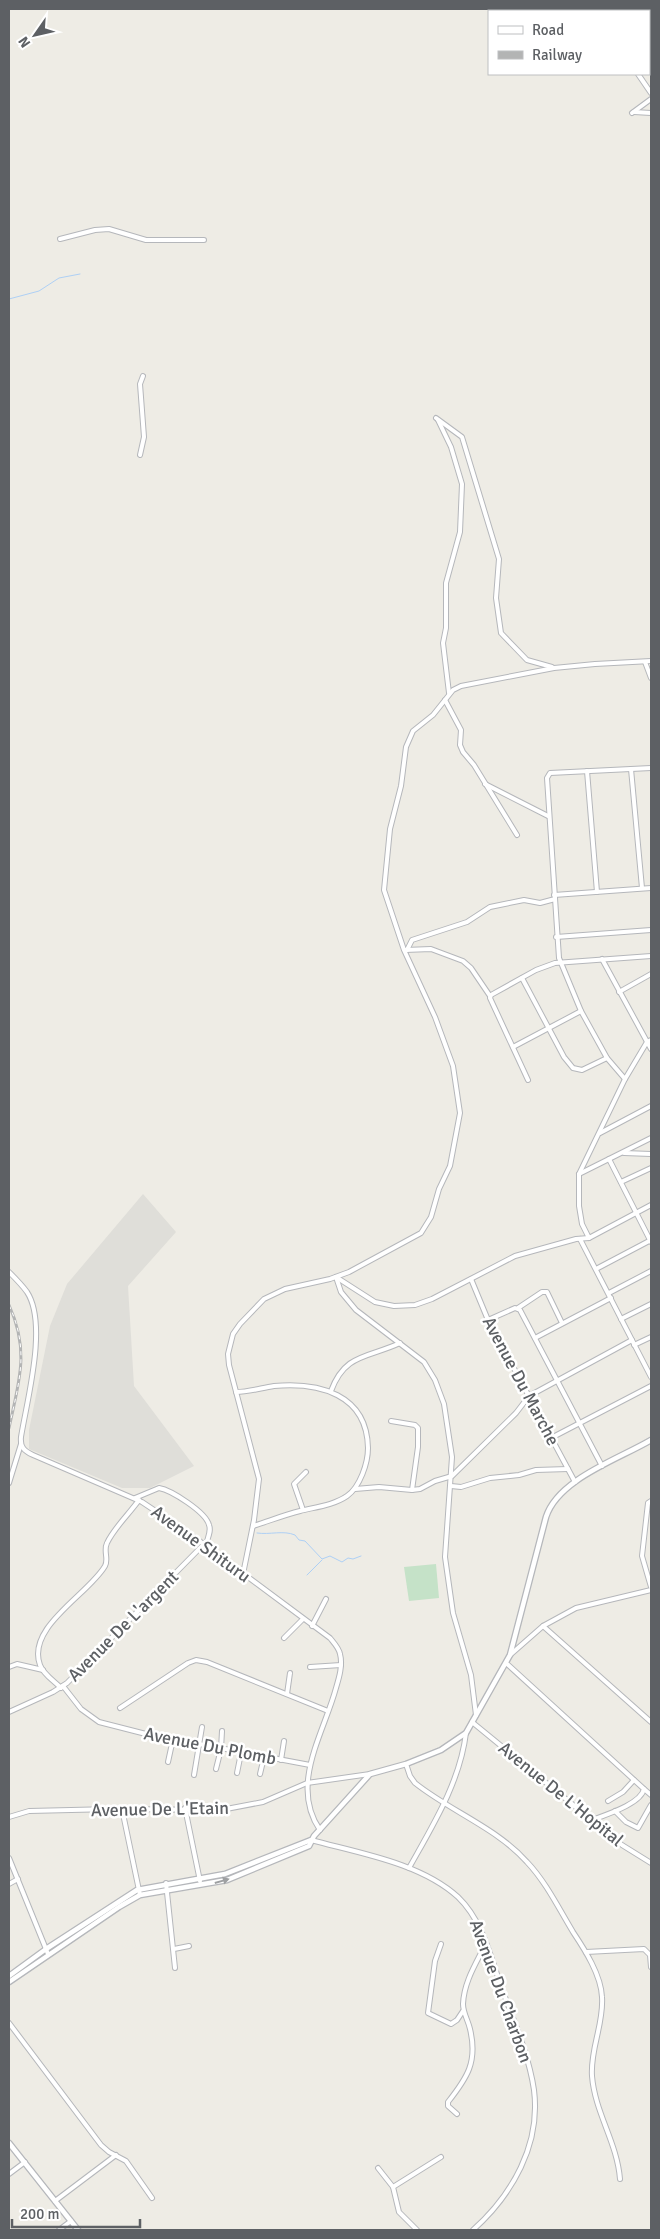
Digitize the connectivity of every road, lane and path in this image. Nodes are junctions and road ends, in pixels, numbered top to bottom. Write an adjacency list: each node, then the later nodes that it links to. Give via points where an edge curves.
1 (639, 75): 2 (street)
2 (651, 93)
3 (651, 99): 4 (street, via 632,113)
4 (651, 113)
5 (60, 239): 6 (street, via 109,229 146,240)
6 (204, 240)
7 (143, 376): 8 (street, via 140,384 144,438)
8 (140, 455)
9 (651, 661): 10 (street)
10 (645, 662): 11 (street); 12 (street)
11 (554, 668): 13 (street, via 527,660 501,634 496,598 499,559 496,549 462,437 436,418 451,447 462,484 460,532 446,583 446,628 442,643); 14 (street, via 461,686)
12 (651, 678)
13 (449, 693)
14 (445, 700): 18 (street, via 461,730 461,749); 27 (street, via 413,731 406,747 401,786 390,829 384,890)
15 (651, 768): 16 (street)
16 (632, 769): 17 (street); 21 (street)
17 (587, 771): 19 (street, via 548,775); 23 (street)
18 (484, 783): 19 (street); 20 (street)
19 (548, 816): 24 (street)
20 (517, 834)
21 (642, 888): 22 (street); 23 (street)
22 (651, 888)
23 (597, 892): 24 (street)
24 (554, 897): 26 (street); 27 (street, via 540,903 524,900 490,907 467,922 412,940)
25 (651, 930): 26 (street)
26 (556, 937): 30 (street)
27 (406, 950): 34 (street, via 430,949 463,961); 60 (street, via 450,1053 460,1113 455,1145 431,1217 421,1233)
28 (651, 956): 29 (street)
29 (602, 959): 30 (street); 33 (street)
30 (561, 962): 32 (street); 35 (street)
31 (651, 974): 33 (street)
32 (522, 978): 34 (street); 36 (street)
33 (619, 992): 37 (street)
34 (490, 996): 38 (street)
35 (581, 1011): 36 (street); 40 (street)
36 (548, 1029): 38 (street); 40 (street, via 573,1068 582,1070)
37 (649, 1041): 39 (street); 41 (street)
38 (514, 1047): 42 (street)
39 (651, 1049)
40 (607, 1058): 41 (street)
41 (625, 1079): 44 (street)
42 (528, 1080)
43 (651, 1106): 44 (street)
44 (599, 1134): 50 (street)
45 (651, 1138): 46 (street)
46 (622, 1153): 47 (street); 48 (street)
47 (651, 1154)
48 (609, 1160): 50 (street); 51 (street)
49 (651, 1168): 51 (street)
50 (578, 1174): 54 (street, via 578,1206)
51 (621, 1182): 53 (street)
52 (651, 1205): 53 (street)
53 (636, 1213): 54 (street); 56 (street)
54 (589, 1238): 55 (street)
55 (580, 1239): 57 (street); 61 (street, via 523,1253)
56 (651, 1241): 57 (street)
57 (596, 1269): 62 (street)
58 (651, 1271): 62 (street)
59 (9, 1272): 84 (street, via 28,1293 36,1320)
60 (336, 1277): 61 (street, via 375,1302 404,1307 423,1303); 71 (street, via 341,1292 356,1310); 78 (street, via 274,1293 240,1324 231,1339 228,1354)
61 (470, 1278): 66 (street, Avenue Du Marche)
62 (610, 1296): 65 (street); 67 (street)
63 (651, 1304): 65 (street)
64 (518, 1308): 66 (street); 67 (street, via 547,1292); 69 (street)
65 (621, 1319): 70 (street)
66 (488, 1320): 79 (street, Avenue Du Marche)
67 (562, 1323): 69 (street)
68 (651, 1337): 72 (street)
69 (535, 1338): 75 (street)
70 (632, 1340): 72 (street); 75 (street)
71 (400, 1343): 77 (street, via 352,1361 341,1370); 88 (street, via 430,1369 441,1394 450,1433)
72 (634, 1345): 73 (street)
73 (650, 1370): 74 (street)
74 (651, 1377)
75 (557, 1382): 79 (street); 81 (street)
76 (651, 1386): 81 (street)
77 (331, 1391): 78 (street, via 282,1386); 92 (street, via 346,1399 355,1409 365,1430 368,1454)
78 (236, 1392): 97 (street, via 259,1479)
79 (529, 1396): 82 (street, Avenue Du Marche); 88 (street)
80 (391, 1421): 93 (street, via 418,1428)
81 (579, 1424): 82 (street); 85 (street)
82 (551, 1438): 86 (street, Avenue Du Marche)
83 (651, 1440): 85 (street)
84 (21, 1444): 90 (street); 94 (street, Avenue Shituru, via 33,1455)
85 (602, 1466): 89 (street)
86 (568, 1469): 89 (street, Avenue Du Marche); 91 (street, via 536,1470 461,1487)
87 (306, 1472): 96 (street, via 294,1484)
88 (452, 1476): 91 (street); 93 (street)
89 (575, 1482): 106 (street, via 561,1492 548,1510)
90 (9, 1483)
91 (451, 1486): 118 (street, via 445,1557 454,1613 471,1675)
92 (355, 1489): 93 (street); 96 (street, via 344,1498)
93 (412, 1490)
94 (137, 1499): 98 (street, Avenue Shituru); 98 (street, via 159,1488 178,1496 207,1520 210,1530); 111 (street, via 107,1543 105,1566 43,1634 39,1651)
95 (651, 1501): 100 (street, via 648,1503 642,1556)
96 (303, 1510): 97 (street)
97 (253, 1526): 99 (street)
98 (204, 1545): 99 (street, Avenue Shituru); 113 (street, Avenue De L'argent)
99 (243, 1574): 102 (street, Avenue Shituru)
100 (651, 1589): 104 (street, via 576,1608)
101 (326, 1598): 103 (street)
102 (303, 1618): 103 (street, Avenue Shituru); 105 (street)
103 (312, 1626): 108 (street, Avenue Shituru, via 334,1642)
104 (543, 1626): 106 (street); 120 (street)
105 (284, 1638)
106 (510, 1655): 107 (street)
107 (506, 1663): 118 (street); 139 (street)
108 (341, 1665): 110 (street); 116 (street, Avenue Shituru)
109 (9, 1667): 111 (street, via 17,1664)
110 (310, 1667)
111 (43, 1670): 113 (street, Avenue Du Plomb)
112 (290, 1673): 114 (street)
113 (62, 1687): 117 (street, Avenue De L'argent); 124 (street, Avenue Du Plomb, via 80,1709 95,1720)
114 (287, 1694): 115 (street, via 196,1660); 116 (street)
115 (120, 1708)
116 (328, 1711): 133 (street, Avenue Shituru)
117 (9, 1712)
118 (476, 1716): 119 (street)
119 (472, 1722): 123 (street); 150 (street, Avenue De L'Hopital)
120 (651, 1722)
121 (202, 1727): 126 (street)
122 (222, 1731): 127 (street)
123 (466, 1733): 132 (street, via 449,1746); 144 (street, via 462,1760)
124 (173, 1739): 126 (street, Avenue Du Plomb); 131 (street)
125 (284, 1741): 130 (street)
126 (199, 1745): 127 (street, Avenue Du Plomb); 136 (street)
127 (221, 1749): 128 (street, Avenue Du Plomb); 134 (street)
128 (241, 1753): 129 (street, Avenue Du Plomb); 135 (street)
129 (264, 1757): 130 (street, Avenue Du Plomb); 137 (street)
130 (281, 1760): 133 (street, Avenue Du Plomb)
131 (168, 1762)
132 (406, 1764): 138 (street); 144 (street, via 412,1781)
133 (310, 1765): 140 (street, Avenue Shituru)
134 (216, 1769)
135 (237, 1772)
136 (194, 1774)
137 (260, 1774)
138 (370, 1774): 140 (street, Avenue De L'Etain); 151 (street)
139 (634, 1780): 141 (street); 143 (street)
140 (307, 1783): 146 (street, Avenue De L'Etain, via 263,1802 242,1807 221,1810); 151 (street, Avenue Shituru, via 309,1806)
141 (644, 1789): 142 (street); 148 (street, via 638,1798)
142 (650, 1792)
143 (608, 1801)
144 (445, 1802): 159 (street); 173 (street, via 528,1862)
145 (651, 1805): 148 (street, via 638,1828)
146 (185, 1808): 147 (street, Avenue De L'Etain); 161 (street)
147 (122, 1809): 149 (street, Avenue De L'Etain, via 29,1811); 165 (street)
148 (615, 1811): 150 (street)
149 (9, 1817)
150 (592, 1820): 157 (street, Avenue De L'Hopital, via 622,1845)
151 (320, 1830): 152 (street)
152 (311, 1840): 153 (street); 154 (street, via 309,1846); 159 (street, Avenue Du Charbon)
153 (284, 1850): 154 (street); 156 (street)
154 (287, 1856): 158 (street)
155 (9, 1858): 160 (street)
156 (260, 1860): 158 (street); 161 (street, via 225,1874)
157 (651, 1863)
158 (263, 1866): 164 (street, one-way to 158, via 227,1880)
159 (409, 1868): 168 (street, Avenue Du Charbon, via 457,1896 472,1913)
160 (18, 1879): 163 (street); 172 (street)
161 (200, 1879): 162 (street); 164 (street)
162 (166, 1883): 165 (street); 166 (street)
163 (9, 1884)
164 (201, 1885): 166 (street)
165 (138, 1890): 167 (street); 172 (street)
166 (166, 1891): 167 (street); 171 (street)
167 (140, 1895): 172 (street)
168 (486, 1943): 178 (street, via 469,1978); 195 (street, Avenue Du Charbon, via 526,2058 535,2109 531,2138 512,2188)
169 (442, 1944): 178 (street, via 435,1961 428,2013 450,2024)
170 (189, 1946): 171 (street)
171 (174, 1949): 175 (street)
172 (47, 1952): 176 (street); 177 (street)
173 (586, 1952): 174 (street, via 644,1949 650,1955); 187 (street, via 602,1995 602,2013 592,2062 594,2091 617,2157)
174 (651, 1967)
175 (175, 1968)
176 (9, 1976)
177 (9, 1982)
178 (463, 2011): 180 (street, via 471,2035 472,2061 464,2082 448,2102)
179 (9, 2023): 182 (street, via 101,2144)
180 (457, 2114)
181 (9, 2143): 184 (street)
182 (116, 2155): 189 (street, via 126,2161); 190 (street)
183 (441, 2157): 188 (street)
184 (25, 2162): 186 (street); 190 (street)
185 (378, 2168): 188 (street)
186 (9, 2174)
187 (620, 2178)
188 (393, 2186): 194 (street, via 399,2212)
189 (152, 2198)
190 (55, 2202): 191 (street)
191 (71, 2221): 192 (street); 193 (street)
192 (59, 2230)
193 (78, 2230)
194 (417, 2230)
195 (473, 2230)

